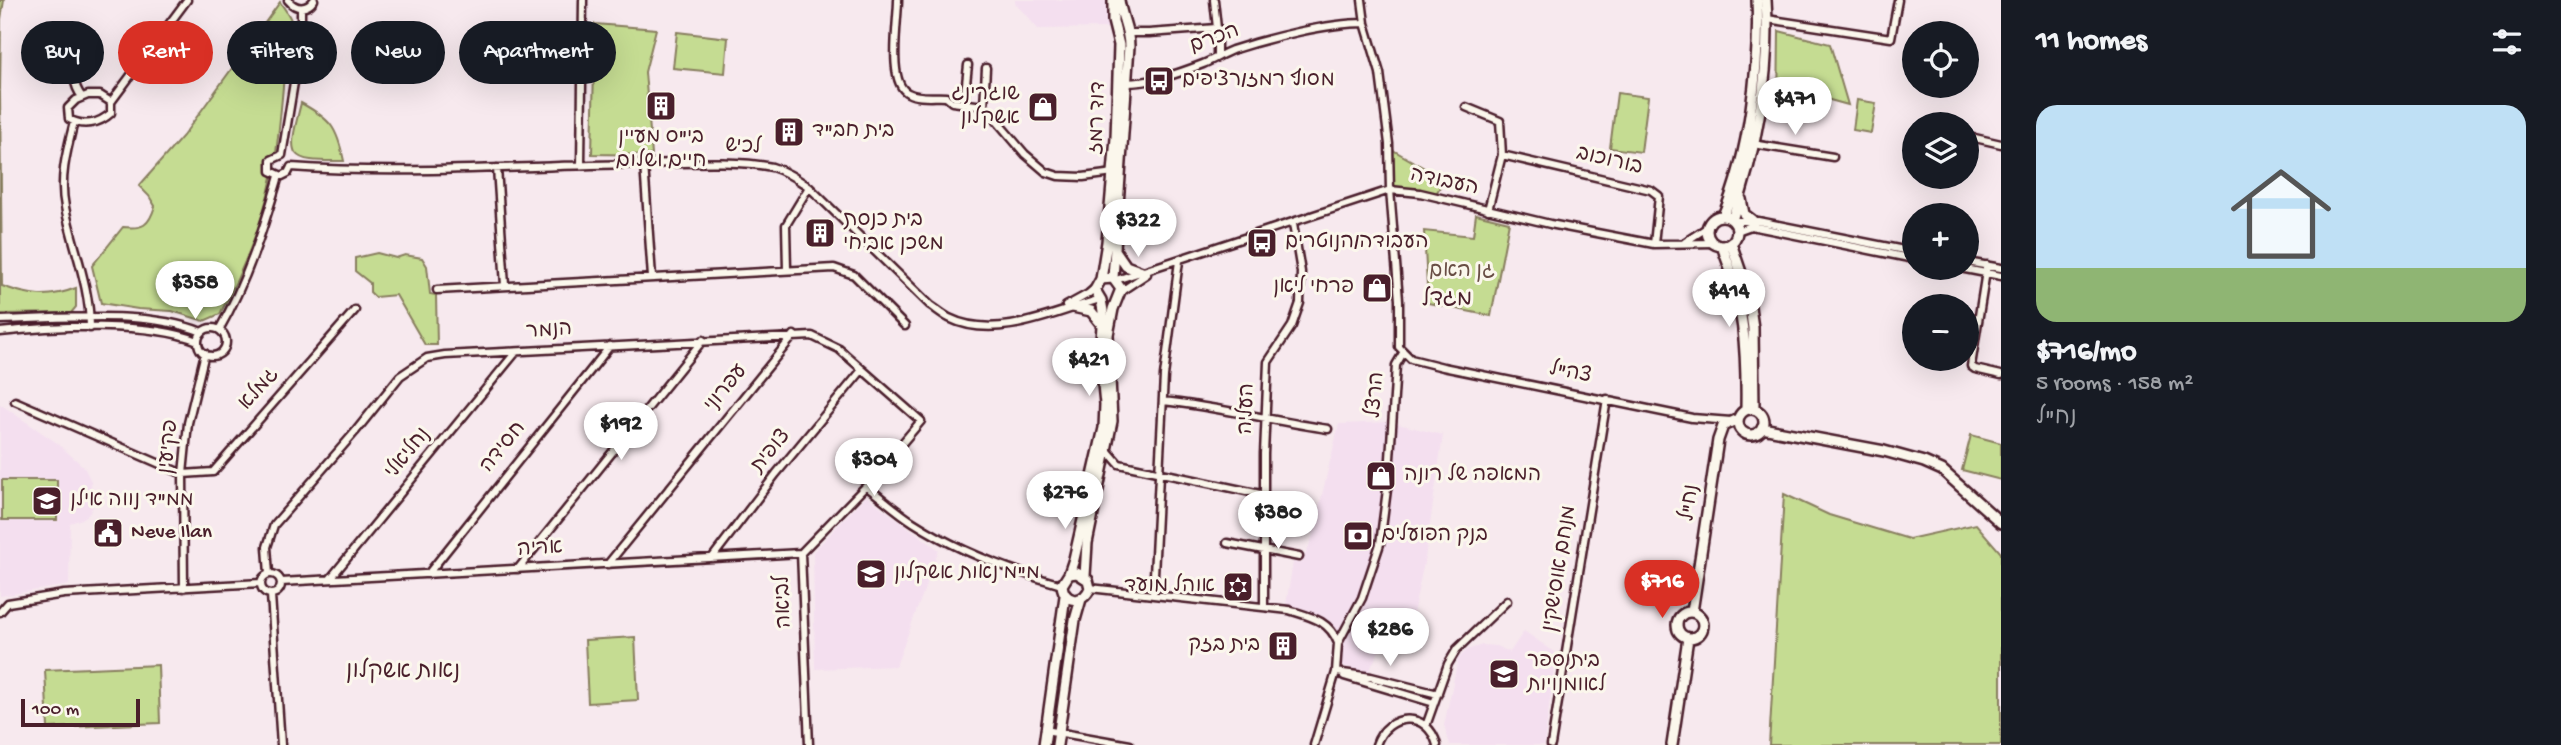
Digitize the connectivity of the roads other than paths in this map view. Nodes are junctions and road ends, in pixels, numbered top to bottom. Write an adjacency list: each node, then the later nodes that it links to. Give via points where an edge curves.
1 (187, 0): 24 (street)
2 (288, 0): 13 (street)
3 (314, 0): 13 (street)
4 (583, 0): 36 (street)
5 (898, 0): 25 (street, via 898,86 915,96)
6 (1113, 0): 21 (street, דוד רמז)
7 (1119, 0): 17 (street, דוד רמז)
8 (1214, 0): 16 (street)
9 (1362, 0): 15 (street, הרצל)
10 (1756, 0): 45 (street, via 1755,80 1737,174)
11 (1766, 0): 14 (street)
12 (1898, 0): 14 (street, via 1891,38)
13 (301, 8): 32 (street, via 301,40)
14 (1767, 19): 30 (street, via 1764,81)
15 (1365, 23): 18 (street, הכרם, via 1325,26); 42 (street, הרצל, via 1380,73 1390,144)
16 (1217, 28): 17 (street); 18 (street)
17 (1129, 33): 21 (street, דוד רמז)
18 (1217, 57): 21 (street, הכרם, via 1158,80)
19 (968, 65): 25 (street)
20 (986, 68): 26 (street)
21 (1123, 83): 39 (street, דוד רמז)
22 (75, 84): 23 (street)
23 (82, 97): 24 (street, via 100,95); 28 (street, via 68,108)
24 (111, 102): 28 (street, via 111,113 100,121)
25 (964, 103): 26 (street)
26 (984, 106): 39 (street, via 1046,172 1083,177)
27 (1466, 107): 33 (street, via 1500,121)
28 (74, 122): 75 (street, via 64,166 65,205)
29 (1979, 139): 31 (street)
30 (1752, 144): 34 (street); 43 (street)
31 (2001, 144)
32 (282, 155): 37 (street); 40 (street, via 270,163 271,171)
33 (1502, 155): 44 (street); 50 (street, בורוכוב, via 1651,190 1659,196)
34 (1833, 157)
35 (644, 164): 36 (street, לכיש); 41 (street, לכיש, via 763,166 789,173); 65 (street)
36 (581, 165): 38 (street, לכיש)
37 (291, 167): 38 (street, לכיש, via 354,172); 40 (street)
38 (496, 168): 68 (street)
39 (1118, 171): 53 (street, דוד רמז); 67 (street, דוד רמז)
40 (279, 176): 80 (street, via 259,246)
41 (809, 187): 60 (street, via 786,225); 74 (street, לכיש, via 949,318 999,326)
42 (1390, 190): 44 (street, העבודה); 47 (street, העבודה); 89 (street, הרצל)
43 (1741, 194): 46 (street, via 1741,209); 48 (street)
44 (1488, 210): 50 (street, העבודה)
45 (1723, 216): 48 (street); 49 (street)
46 (1752, 220): 48 (street); 54 (street)
47 (1293, 224): 56 (street, העבודה); 96 (street, העליה, via 1301,272 1300,303 1292,326 1268,362)
48 (1735, 224): 51 (street); 55 (street)
49 (1708, 227): 51 (street, via 1708,236); 52 (street)
50 (1654, 244): 52 (street, העבודה)
51 (1722, 244): 52 (street, העבודה); 95 (street, via 1743,318)
52 (1680, 245)
53 (1114, 248): 63 (street, via 1126,266); 66 (street, דוד רמז)
54 (1902, 250)
55 (1902, 257)
56 (1179, 261): 57 (street, העבודה); 94 (street)
57 (1168, 264): 63 (street, העבודה); 70 (street, העבודה, via 1141,277)
58 (1979, 266): 62 (street)
59 (2001, 268): 62 (street)
60 (786, 269): 65 (street); 77 (street, via 844,270)
61 (1979, 269): 62 (street)
62 (1986, 269): 64 (street); 91 (street, via 1971,366)
63 (1142, 272): 66 (street, העבודה)
64 (2001, 276)
65 (652, 277): 68 (street)
66 (1115, 279): 67 (street); 70 (street, via 1120,285)
67 (1098, 283): 71 (street); 74 (street, לכיש, via 1088,294)
68 (505, 285): 69 (street)
69 (437, 290)
70 (1118, 296): 71 (street, via 1109,302); 103 (street, via 1108,335 1112,409)
71 (1100, 300): 72 (street, לכיש); 78 (street)
72 (1073, 307): 74 (street, לכיש); 78 (street, via 1091,311)
73 (355, 310): 105 (street, גמלא, via 213,472)
74 (1049, 315)
75 (90, 318): 76 (street); 79 (street); 82 (street, via 185,325)
76 (0, 320)
77 (905, 326)
78 (1102, 326): 119 (street, via 1104,428)
79 (90, 328): 81 (street); 85 (street, via 170,332)
80 (219, 330): 82 (street); 88 (street, via 226,341 224,349)
81 (0, 332)
82 (202, 332): 85 (street)
83 (794, 335): 84 (street, הנמר); 90 (street, הנמר, via 826,342); 115 (street, עפרוני)
84 (703, 340): 86 (street, הנמר); 116 (street)
85 (198, 341): 88 (street)
86 (610, 346): 87 (street, הנמר); 118 (street, חסידה)
87 (516, 352): 117 (street, הנמר, via 427,358 400,376 274,525 267,547); 121 (street, נחליאלי)
88 (205, 353): 105 (street, פקיעין, via 188,423)
89 (1403, 353): 92 (street, צה"ל, via 1419,362); 136 (street, הרצל, via 1396,365 1380,544 1362,598)
90 (862, 370): 98 (street, הנמר); 114 (street, צופית)
91 (2001, 375)
92 (1607, 399): 97 (street, צה"ל, via 1700,419); 151 (street, מנחם אוסישקין)
93 (15, 401): 105 (street)
94 (1163, 401): 96 (street); 104 (street)
95 (1750, 409): 97 (street); 99 (street, via 1763,416)
96 (1265, 418): 100 (street); 107 (street, העליה)
97 (1735, 420): 101 (street); 102 (street, נח"ל, via 1723,426)
98 (921, 421): 106 (street, לביאה)
99 (1762, 428): 101 (street, via 1754,435); 109 (street, via 1924,462 1951,476)
100 (1328, 429)
101 (1740, 429): 102 (street)
102 (1718, 440): 134 (street, נח"ל)
103 (1108, 450): 104 (street, via 1119,464); 120 (street, via 1087,543)
104 (1160, 471): 107 (street); 129 (street)
105 (183, 474): 125 (street, פקיעין)
106 (866, 486): 112 (street, לביאה); 124 (street, via 942,539)
107 (1265, 495): 108 (street, via 1280,504); 111 (street, העליה)
108 (1310, 510)
109 (2001, 523)
110 (1227, 543): 111 (street)
111 (1265, 550): 113 (street); 132 (street, העליה)
112 (801, 553): 114 (street, אריה); 144 (street, לביאה)
113 (1299, 557)
114 (712, 558): 115 (street, אריה)
115 (608, 564): 116 (street, אריה)
116 (518, 569): 118 (street, אריה)
117 (269, 574): 122 (street); 123 (street)
118 (428, 574): 121 (street, אריה)
119 (1069, 574): 120 (street); 124 (street)
120 (1085, 576): 126 (street)
121 (330, 579): 122 (street, אריה)
122 (281, 582): 127 (street, via 279,591)
123 (261, 583): 125 (street); 127 (street, via 264,593)
124 (1062, 585): 128 (street)
125 (184, 588): 133 (street, via 31,598 8,603)
126 (1090, 589): 129 (street); 130 (street)
127 (271, 595): 143 (street)
128 (1065, 596): 130 (street); 141 (street)
129 (1153, 596): 132 (street)
130 (1081, 599): 142 (street)
131 (1507, 601): 138 (street, via 1457,649)
132 (1264, 606): 136 (street, via 1316,619 1333,630)
133 (0, 612)
134 (1692, 612): 135 (street, via 1677,623); 135 (street, via 1702,620 1703,628 1699,635)
135 (1688, 638): 152 (street)
136 (1338, 643): 137 (street, הרצל)
137 (1336, 672): 138 (street); 139 (street); 148 (street, הרצל)
138 (1438, 694): 139 (street)
139 (1434, 704): 140 (street)
140 (1426, 726): 149 (street, via 1406,719 1395,722 1386,727); 150 (street)
141 (1045, 730): 142 (street); 145 (street)
142 (1059, 733): 146 (street); 147 (street)
143 (281, 745)
144 (810, 745)
145 (1044, 745)
146 (1057, 745)
147 (1130, 745)
148 (1314, 745)
149 (1376, 745)
150 (1437, 745)
151 (1551, 745)
152 (1672, 745)

